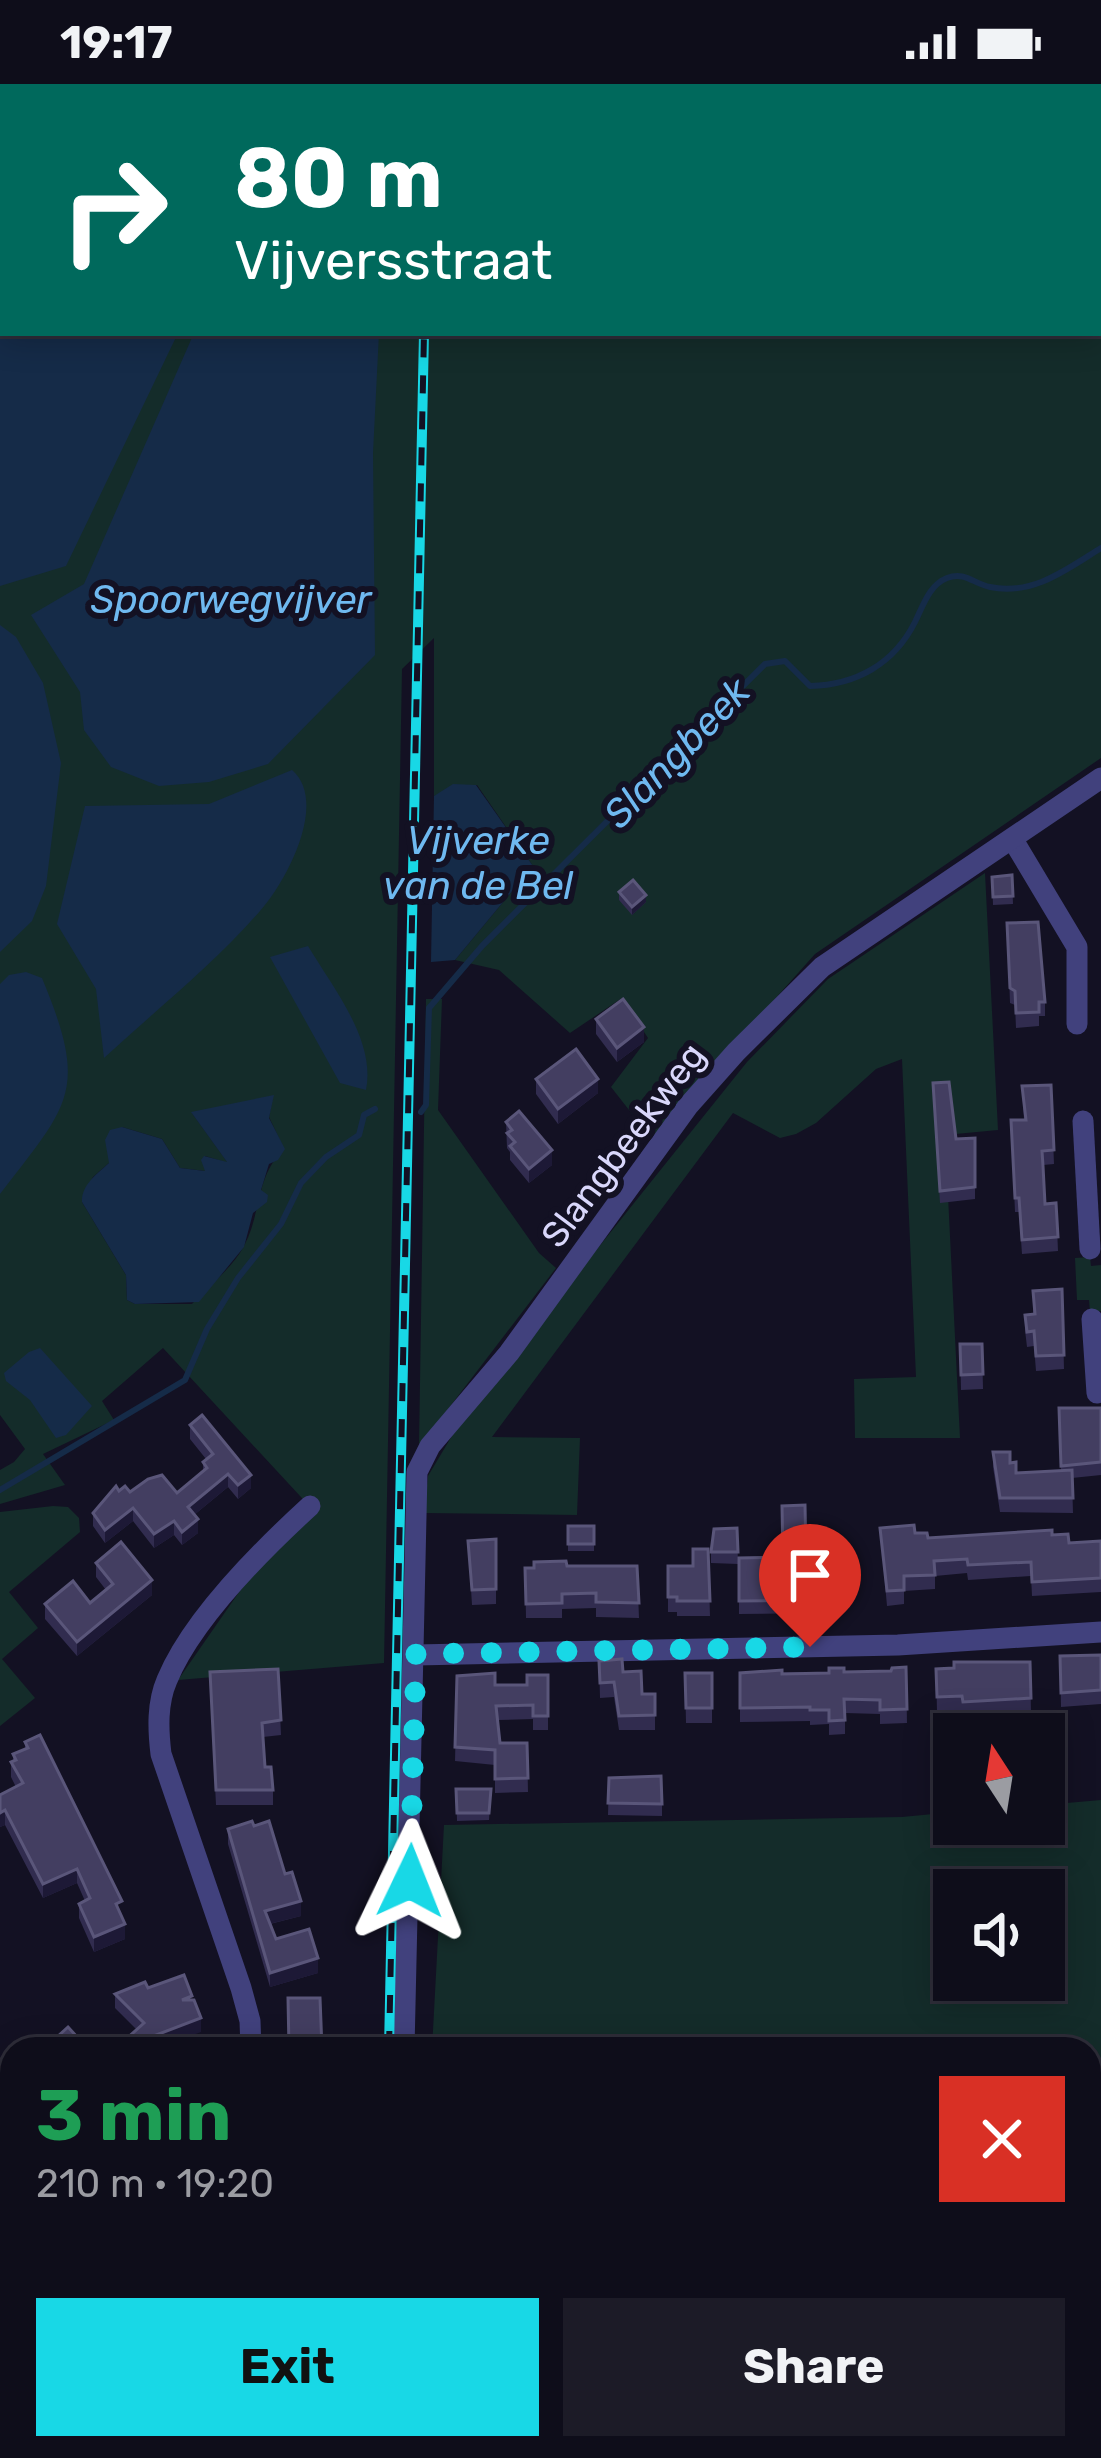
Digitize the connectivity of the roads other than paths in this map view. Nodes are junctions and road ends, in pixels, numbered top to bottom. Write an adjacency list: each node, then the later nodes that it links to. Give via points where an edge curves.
1 (1101, 778): 2 (street, Slangbeekweg)
2 (1012, 840): 4 (street); 14 (street, Slangbeekweg, via 822,967 736,1052 430,1446 417,1472)
3 (1101, 946): 4 (street)
4 (1077, 947): 5 (street)
5 (1077, 1024)
6 (1084, 1121): 7 (street)
7 (1093, 1155): 8 (street)
8 (1090, 1249)
9 (1092, 1319): 10 (street)
10 (1098, 1366): 11 (street)
11 (1097, 1394)
12 (310, 1506): 15 (street, via 256,1555 178,1660 158,1727)
13 (1101, 1633): 14 (street)
14 (416, 1654): 16 (street)
15 (251, 2037)
16 (404, 2037)

